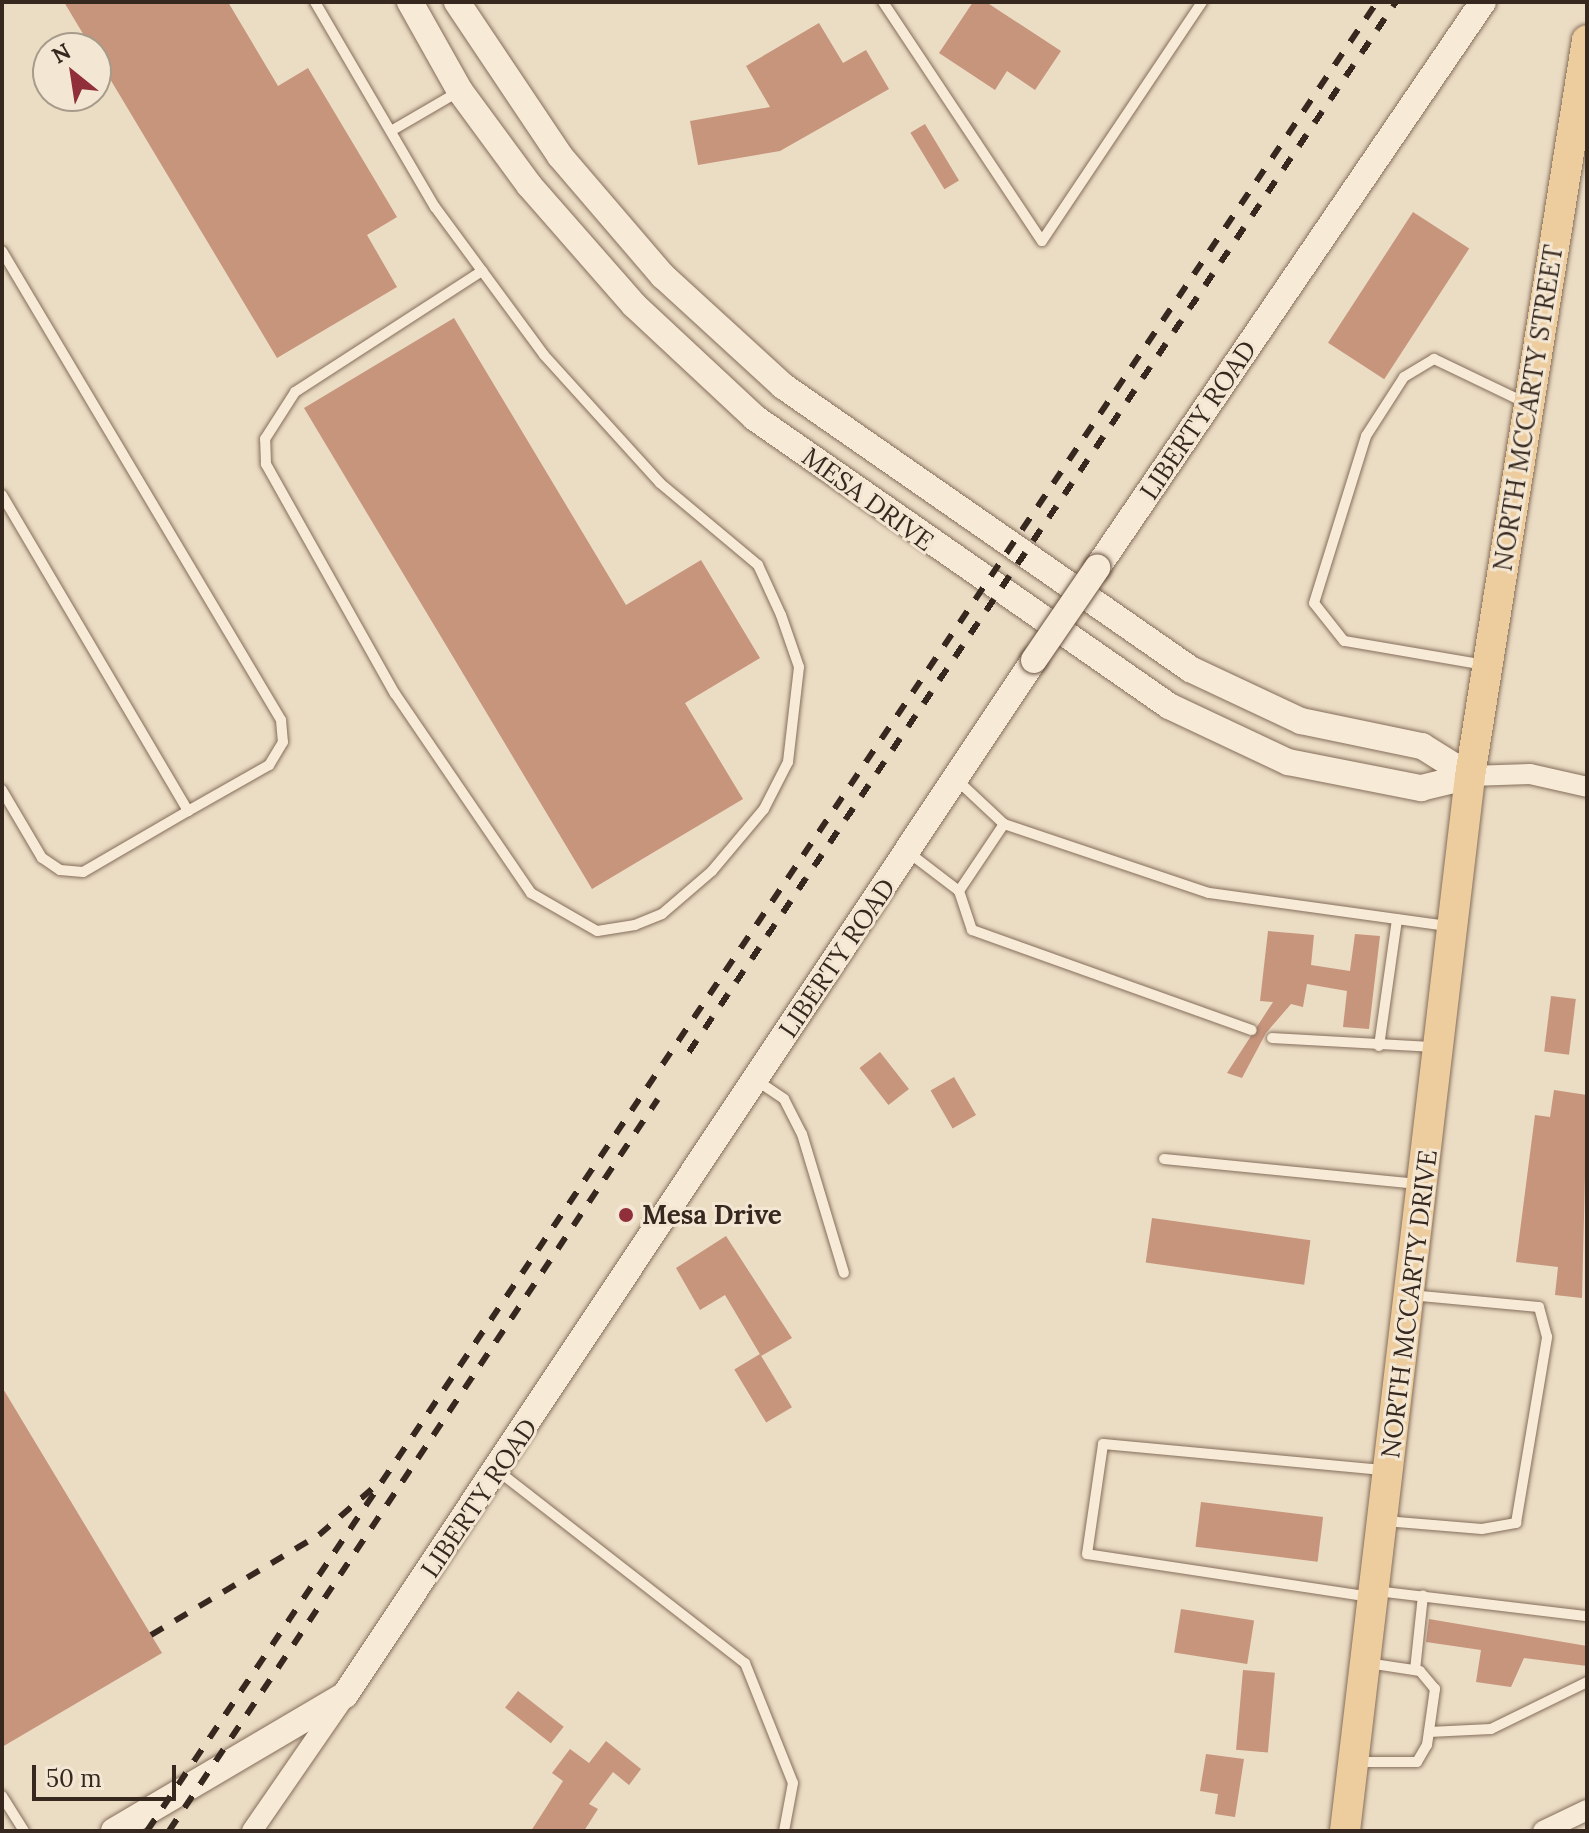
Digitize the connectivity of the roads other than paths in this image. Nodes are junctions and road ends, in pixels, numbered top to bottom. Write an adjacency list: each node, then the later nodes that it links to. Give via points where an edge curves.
1 (315, 2): 10 (lane)
2 (410, 2): 9 (main road, MESA DRIVE)
3 (457, 2): 8 (main road, MESA DRIVE)
4 (883, 2): 5 (lane, via 1042,241)
5 (1202, 2)
6 (1483, 2): 17 (main road, LIBERTY ROAD, bridge)
7 (1587, 40): 13 (main road, NORTH MCCARTY STREET)
8 (497, 68): 9 (main road); 16 (main road, MESA DRIVE, via 560,156 663,276 795,395 1190,669 1301,721 1422,746)
9 (460, 91): 10 (lane); 16 (main road, MESA DRIVE, via 529,185 634,305 755,418 1075,644 1169,706 1288,762 1421,788)
10 (391, 131): 12 (lane)
11 (2, 251): 20 (lane, via 281,720 283,742 269,765)
12 (482, 271): 12 (lane, via 544,355 660,483 758,565 799,667 788,762 764,809 712,871 662,914 635,925 597,931 531,893 395,694 266,464 265,439 295,392)
13 (1529, 404): 15 (main road, NORTH MCCARTY STREET); 15 (lane, via 1434,359 1404,377 1366,436 1314,603 1344,641)
14 (2, 495): 20 (lane)
15 (1487, 665): 16 (main road, NORTH MCCARTY STREET)
16 (1470, 776): 18 (street, MESA DRIVE, via 1530,774); 25 (main road, NORTH MCCARTY DRIVE)
17 (955, 779): 21 (lane); 22 (main road, LIBERTY ROAD)
18 (1587, 787)
19 (2, 790): 20 (lane, via 42,858 60,870 83,872)
20 (188, 811)
21 (1004, 824): 23 (lane); 24 (lane, via 1209,893)
22 (907, 852): 23 (lane); 30 (main road, LIBERTY ROAD)
23 (959, 891): 26 (lane, via 972,930)
24 (1397, 919): 25 (lane); 28 (lane)
25 (1456, 927): 29 (main road, NORTH MCCARTY DRIVE)
26 (1252, 1030)
27 (1272, 1038): 28 (lane)
28 (1379, 1046): 29 (lane)
29 (1441, 1047): 32 (main road, NORTH MCCARTY DRIVE)
30 (756, 1080): 33 (lane, via 784,1099 802,1134); 35 (main road, LIBERTY ROAD)
31 (1164, 1159): 32 (lane)
32 (1424, 1184): 34 (main road, NORTH MCCARTY DRIVE)
33 (844, 1273)
34 (1410, 1295): 36 (main road, NORTH MCCARTY DRIVE); 37 (lane, via 1539,1307 1547,1337 1516,1523 1482,1529)
35 (498, 1471): 44 (main road, LIBERTY ROAD); 52 (lane, via 745,1663 793,1783)
36 (1389, 1471): 37 (main road, NORTH MCCARTY DRIVE); 38 (lane, via 1103,1444 1087,1554)
37 (1383, 1521): 38 (main road, NORTH MCCARTY DRIVE)
38 (1374, 1594): 39 (lane); 41 (main road, NORTH MCCARTY DRIVE)
39 (1423, 1595): 40 (lane); 42 (lane)
40 (1587, 1616)
41 (1366, 1663): 42 (lane); 46 (main road, NORTH MCCARTY DRIVE)
42 (1415, 1670): 45 (lane, via 1435,1689)
43 (1587, 1682): 45 (lane, via 1491,1729)
44 (345, 1695): 50 (main road, LIBERTY ROAD); 51 (street)
45 (1429, 1732): 46 (lane, via 1410,1765)
46 (1354, 1762): 53 (main road, NORTH MCCARTY DRIVE)
47 (2, 1796): 49 (lane)
48 (1587, 1810): 54 (street)
49 (24, 1831)
50 (114, 1831)
51 (252, 1831)
52 (784, 1831)
53 (1345, 1831)
54 (1543, 1831)

